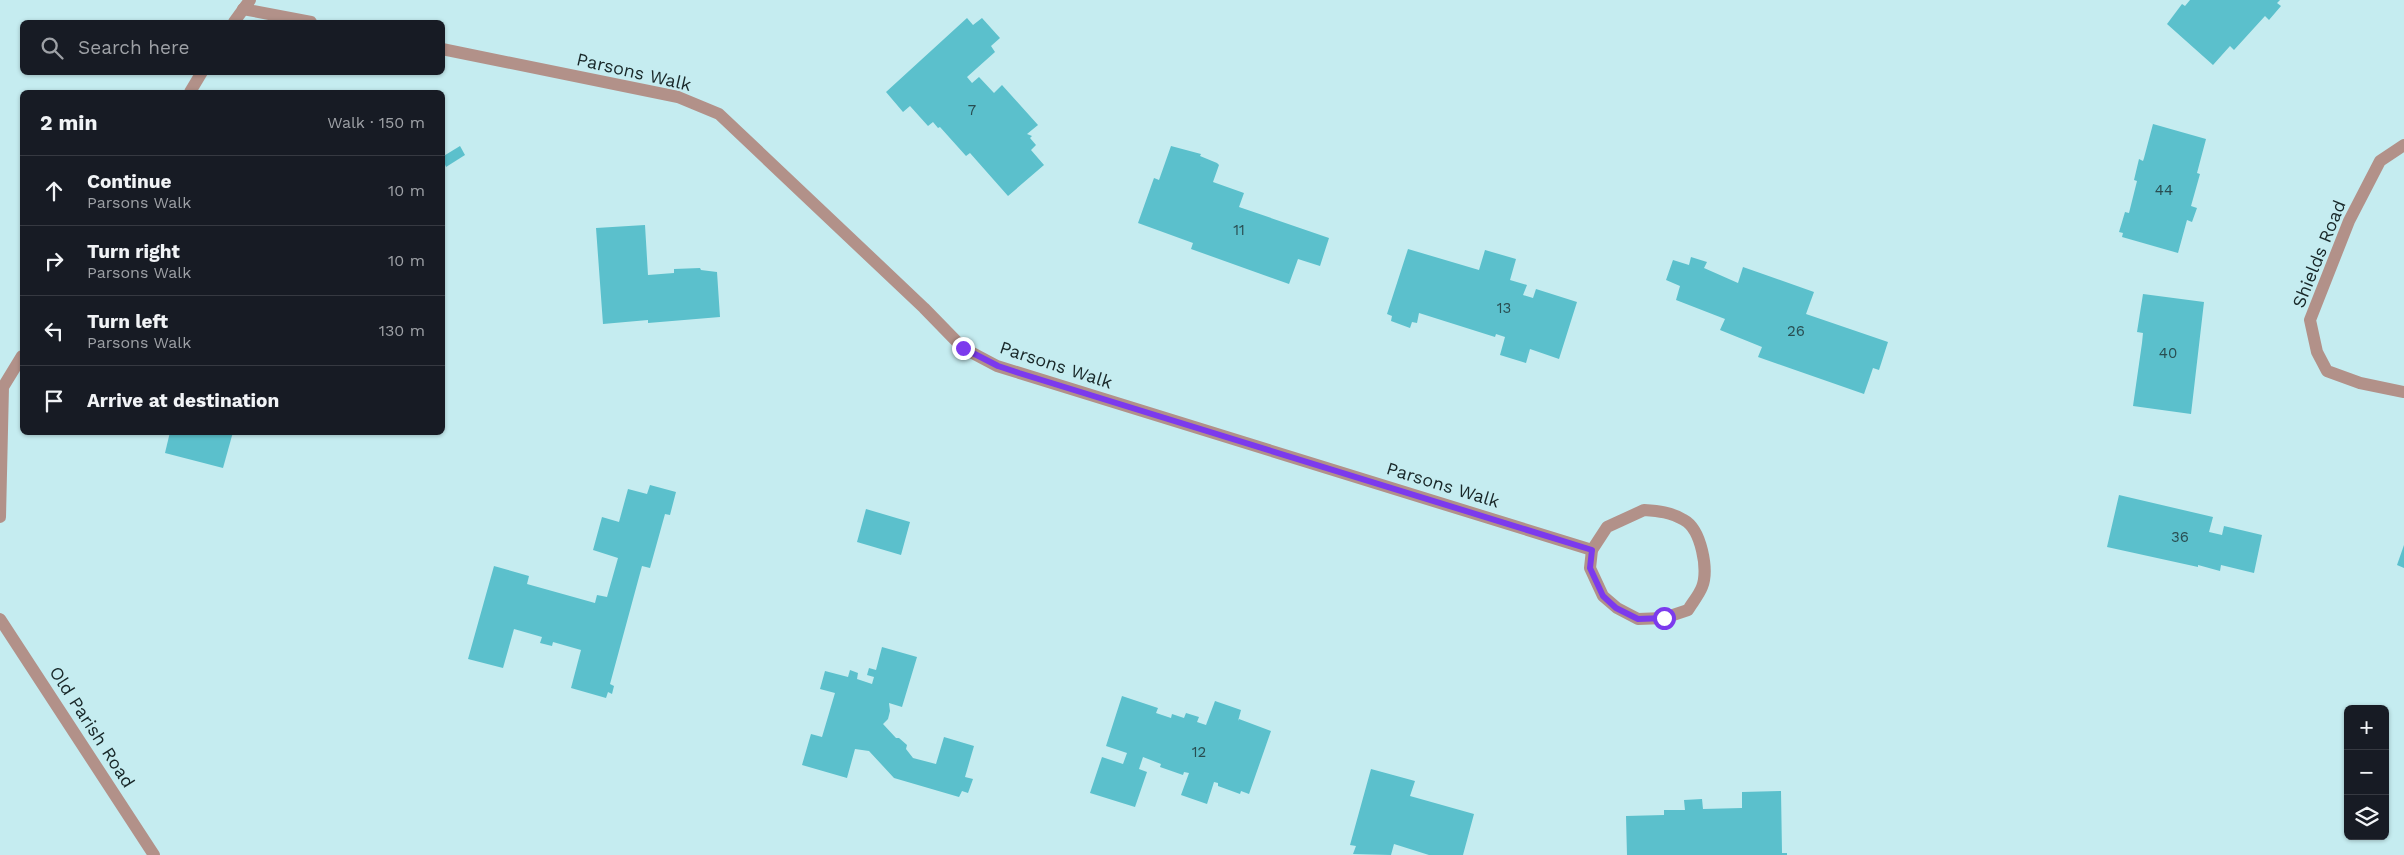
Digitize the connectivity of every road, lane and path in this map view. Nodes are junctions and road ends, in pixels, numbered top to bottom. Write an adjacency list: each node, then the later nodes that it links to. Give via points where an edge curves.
1 (246, 4): 2 (street); 3 (street)
2 (235, 20)
3 (304, 20)
4 (445, 50): 11 (street, Parsons Walk, via 678,96 719,114 963,348 998,366)
5 (200, 75): 6 (street)
6 (191, 90)
7 (2404, 145): 9 (street, Shields Road, via 2380,161 2348,221 2310,320 2317,352 2327,371 2360,383)
8 (20, 359): 10 (street, via 3,387)
9 (2404, 392)
10 (0, 517)
11 (1592, 550): 11 (street, via 1607,527 1644,510 1665,511 1686,521 1699,541 1705,562 1703,586 1688,610 1664,618 1638,619 1616,608 1603,596 1590,568)
12 (0, 619): 13 (street, Old Parish Road)
13 (154, 855)

